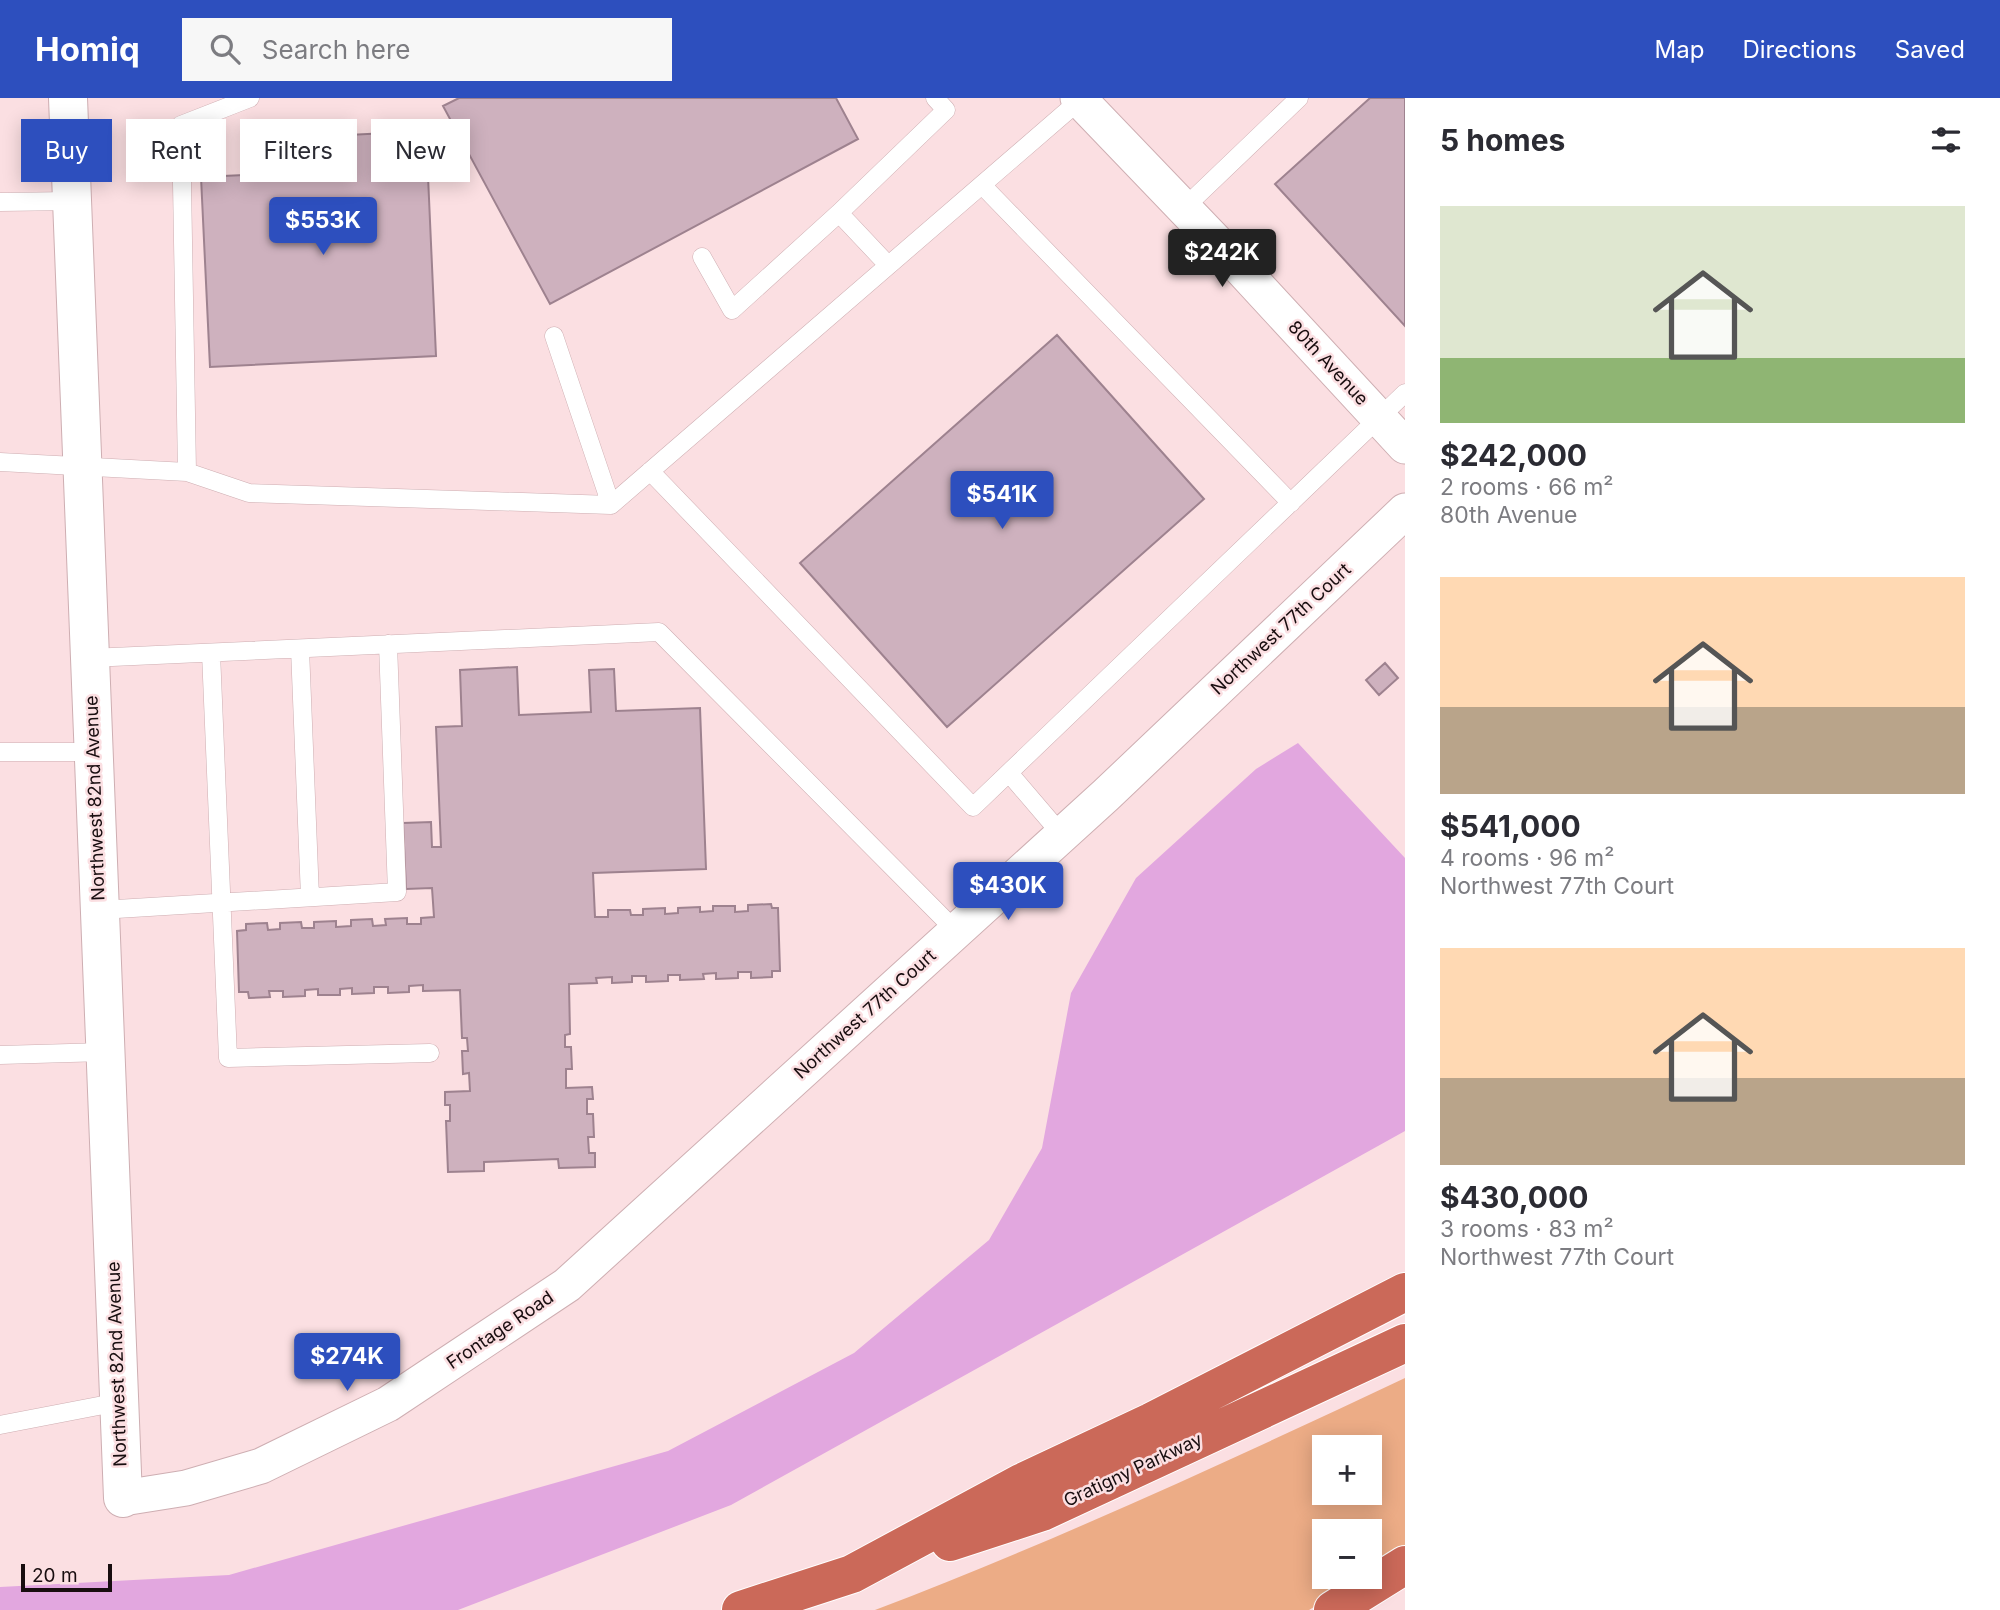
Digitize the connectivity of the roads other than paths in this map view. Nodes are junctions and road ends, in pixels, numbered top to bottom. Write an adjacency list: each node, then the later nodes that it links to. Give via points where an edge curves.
1 (68, 98): 7 (street, Northwest 82nd Avenue)
2 (250, 98): 20 (lane, via 181,125)
3 (935, 98): 10 (lane, via 946,110)
4 (1299, 98): 9 (lane)
5 (1080, 99): 6 (lane); 9 (street, 80th Avenue)
6 (982, 185): 12 (lane); 21 (lane)
7 (71, 201): 8 (lane); 18 (street, Northwest 82nd Avenue)
8 (0, 202)
9 (1184, 208): 15 (street, 80th Avenue)
10 (839, 213): 11 (lane, via 732,310); 12 (lane)
11 (702, 257)
12 (888, 265): 19 (lane)
13 (554, 336): 22 (lane)
14 (1405, 393): 15 (lane)
15 (1379, 418): 16 (street, 80th Avenue); 21 (lane)
16 (1405, 446)
17 (0, 462): 18 (lane)
18 (82, 467): 20 (lane); 27 (street, Northwest 82nd Avenue)
19 (650, 471): 22 (lane); 30 (lane, via 973,807)
20 (187, 472): 22 (lane, via 249,493)
21 (1291, 503): 30 (lane)
22 (611, 505)
23 (1405, 511): 31 (street, Northwest 77th Court)
24 (388, 645): 25 (lane); 32 (lane, via 397,892); 35 (lane, via 659,632)
25 (300, 649): 26 (lane); 32 (lane)
26 (211, 653): 27 (lane); 33 (lane)
27 (90, 659): 29 (street, Northwest 82nd Avenue)
28 (0, 752): 29 (lane)
29 (93, 752): 34 (street, Northwest 82nd Avenue)
30 (1009, 773): 31 (lane)
31 (1062, 835): 35 (street, Northwest 77th Court)
32 (310, 897): 33 (lane)
33 (222, 902): 34 (lane); 37 (lane, via 228,1058)
34 (100, 910): 36 (street, Northwest 82nd Avenue)
35 (956, 931): 39 (street, Northwest 77th Court)
36 (105, 1052): 38 (lane); 42 (street, Northwest 82nd Avenue)
37 (430, 1054)
38 (0, 1055)
39 (567, 1285): 44 (street, Frontage Road, via 388,1404 273,1460 186,1488)
40 (1405, 1292): 46 (highway, via 1021,1483)
41 (1405, 1343): 46 (highway, Gratigny Parkway, via 1042,1512)
42 (118, 1402): 43 (lane); 44 (street, Northwest 82nd Avenue)
43 (0, 1425)
44 (123, 1497)
45 (1405, 1565): 48 (highway)
46 (852, 1574): 47 (highway)
47 (741, 1610)
48 (1333, 1610)

